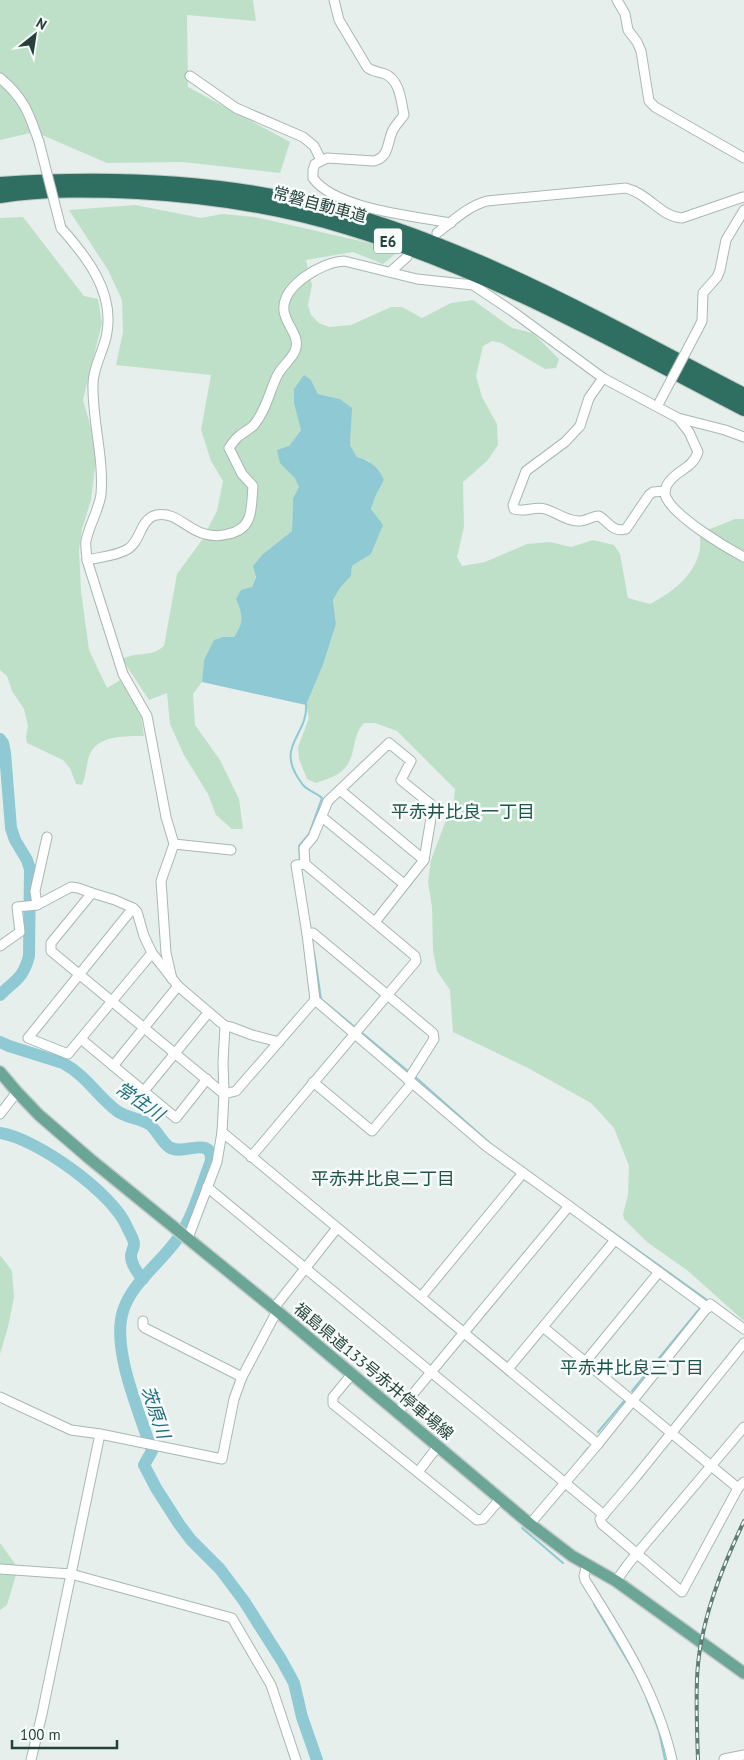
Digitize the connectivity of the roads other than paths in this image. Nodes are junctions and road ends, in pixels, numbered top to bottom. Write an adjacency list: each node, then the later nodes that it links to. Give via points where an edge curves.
1 (334, 0): 6 (street, via 338,20 367,67 384,73 398,87 404,115 395,126 387,151 380,160)
2 (617, 0): 5 (street, via 625,14 628,30 641,51 649,101)
3 (190, 76): 6 (street, via 236,108 303,137 314,146)
4 (0, 78): 23 (street, bridge, via 14,90 29,112 61,228 82,252 99,280 107,307 108,332 93,381 94,414 101,455 101,495 86,542)
5 (744, 158)
6 (321, 160): 11 (street, via 315,164 313,178 323,188 344,199 361,206)
7 (0, 184): 16 (highway, 常磐自動車道 / E6, via 110,180 192,185 267,195 353,216 432,242 514,277)
8 (0, 196): 18 (highway, 常磐自動車道 / E6, via 64,191 162,193 261,206 349,228 485,278)
9 (744, 198): 11 (street, via 674,218 649,199 626,188 487,201 468,209)
10 (744, 210): 17 (street, bridge, via 726,240 717,277 703,293 702,321)
11 (451, 223): 12 (street)
12 (437, 233)
13 (407, 257): 14 (street)
14 (390, 272): 15 (street, via 417,279 473,285); 23 (street, via 336,262 304,277 286,300 284,311 296,337 294,353 277,375 263,412 229,448 242,474 253,486 249,521 238,532 204,534 169,514 154,515 145,522 138,539 128,549)
15 (604, 378): 17 (street); 21 (street, via 589,398 580,426 565,442 526,470 514,509 544,508 580,521 599,516 620,530 626,529 649,494)
16 (744, 395)
17 (658, 405): 19 (street)
18 (744, 409)
19 (678, 418): 20 (street); 21 (street, via 698,452 696,461 668,484)
20 (744, 436)
21 (665, 491): 22 (street, via 666,498 677,512 720,545)
22 (744, 557)
23 (87, 560): 27 (street, via 123,674 147,716)
24 (340, 790): 25 (street, via 328,801); 29 (street); 29 (street, via 389,743 411,761 401,780 434,806)
25 (322, 817): 30 (street, via 314,837 304,848); 31 (street)
26 (46, 838): 33 (street, via 34,891)
27 (174, 844): 28 (street); 40 (street, via 161,881 166,954)
28 (231, 850)
29 (424, 860): 31 (street)
30 (302, 865): 35 (street); 36 (street, via 296,865)
31 (404, 884): 35 (street)
32 (92, 893): 33 (street, via 72,888); 34 (street); 39 (street, via 51,943 51,951)
33 (35, 906): 37 (street, via 17,907 20,932)
34 (133, 908): 38 (street); 39 (street)
35 (375, 922): 41 (street, via 415,956 416,961)
36 (310, 934): 41 (street); 43 (street)
37 (0, 946)
38 (152, 953): 40 (street); 42 (street)
39 (80, 974): 42 (street); 48 (street, via 28,1038 68,1054)
40 (175, 983): 44 (street); 46 (street)
41 (387, 995): 47 (street); 53 (street, via 433,1033 434,1039)
42 (112, 1000): 46 (street); 48 (street)
43 (315, 1000): 47 (street); 49 (street)
44 (208, 1013): 45 (street); 50 (street)
45 (226, 1026): 49 (street); 58 (street)
46 (144, 1027): 50 (street); 51 (street)
47 (356, 1031): 53 (street); 55 (street)
48 (81, 1039): 51 (street)
49 (279, 1042): 58 (street, via 236,1091)
50 (175, 1053): 54 (street); 56 (street)
51 (113, 1066): 56 (street)
52 (0, 1072): 57 (main road, 福島県道133号赤井停車場線)
53 (411, 1078): 55 (street, via 372,1131); 62 (street, via 486,1146)
54 (207, 1079): 56 (street, via 176,1118); 58 (street)
55 (313, 1082): 61 (street)
56 (144, 1091)
57 (16, 1092): 59 (street); 66 (main road, 福島県道133号赤井停車場線, via 90,1159)
58 (224, 1094): 60 (street)
59 (0, 1114)
60 (222, 1132): 61 (street); 63 (street, via 217,1162)
61 (251, 1157): 65 (street)
62 (523, 1173): 64 (street); 70 (street)
63 (207, 1187): 66 (street); 68 (street)
64 (569, 1206): 67 (street); 76 (street)
65 (337, 1228): 68 (street); 70 (street)
66 (184, 1235): 72 (main road, 福島県道133号赤井停車場線)
67 (615, 1240): 69 (street); 74 (street)
68 (306, 1268): 72 (street); 80 (street)
69 (659, 1272): 71 (street); 78 (street)
70 (421, 1297): 76 (street)
71 (708, 1308): 75 (street, via 710,1304); 84 (street)
72 (275, 1310): 81 (main road, 福島県道133号赤井停車場線); 82 (street)
73 (142, 1321): 82 (street, via 145,1328)
74 (543, 1327): 78 (street); 79 (street)
75 (744, 1329)
76 (464, 1333): 79 (street); 80 (street)
77 (744, 1343): 87 (street)
78 (586, 1361): 84 (street)
79 (508, 1369): 89 (street)
80 (431, 1372): 85 (street); 93 (street)
81 (352, 1374): 85 (main road, 福島県道133号赤井停車場線); 92 (street, via 333,1397 333,1404)
82 (242, 1377): 88 (street, via 234,1398 222,1460)
83 (0, 1396): 88 (street, via 71,1430)
84 (633, 1400): 87 (street); 89 (street)
85 (398, 1412): 90 (main road, 福島県道133号赤井停車場線)
86 (744, 1427): 91 (street)
87 (672, 1432): 91 (street); 96 (street)
88 (100, 1434): 101 (street)
89 (598, 1444): 93 (street)
90 (438, 1446): 92 (street); 95 (main road, 福島県道133号赤井停車場線)
91 (712, 1465): 94 (street); 98 (street)
92 (418, 1472): 95 (street, via 477,1520 483,1519)
93 (564, 1484): 96 (street); 97 (street)
94 (741, 1485): 98 (street, via 682,1592)
95 (500, 1499): 97 (main road, 福島県道133号赤井停車場線)
96 (604, 1515): 98 (street, via 600,1519 602,1524)
97 (530, 1524): 99 (main road, 福島県道133号赤井停車場線)
98 (637, 1554): 102 (street)
99 (587, 1564): 102 (main road, 福島県道133号赤井停車場線); 108 (street, via 585,1580 648,1689 663,1725)
100 (0, 1569): 101 (street)
101 (71, 1574): 106 (street); 107 (street, via 232,1618 271,1685)
102 (616, 1581): 103 (main road, 福島県道133号赤井停車場線)
103 (744, 1673)
104 (744, 1755): 105 (street)
105 (724, 1759)
106 (31, 1760)
107 (296, 1760)
108 (672, 1760)

